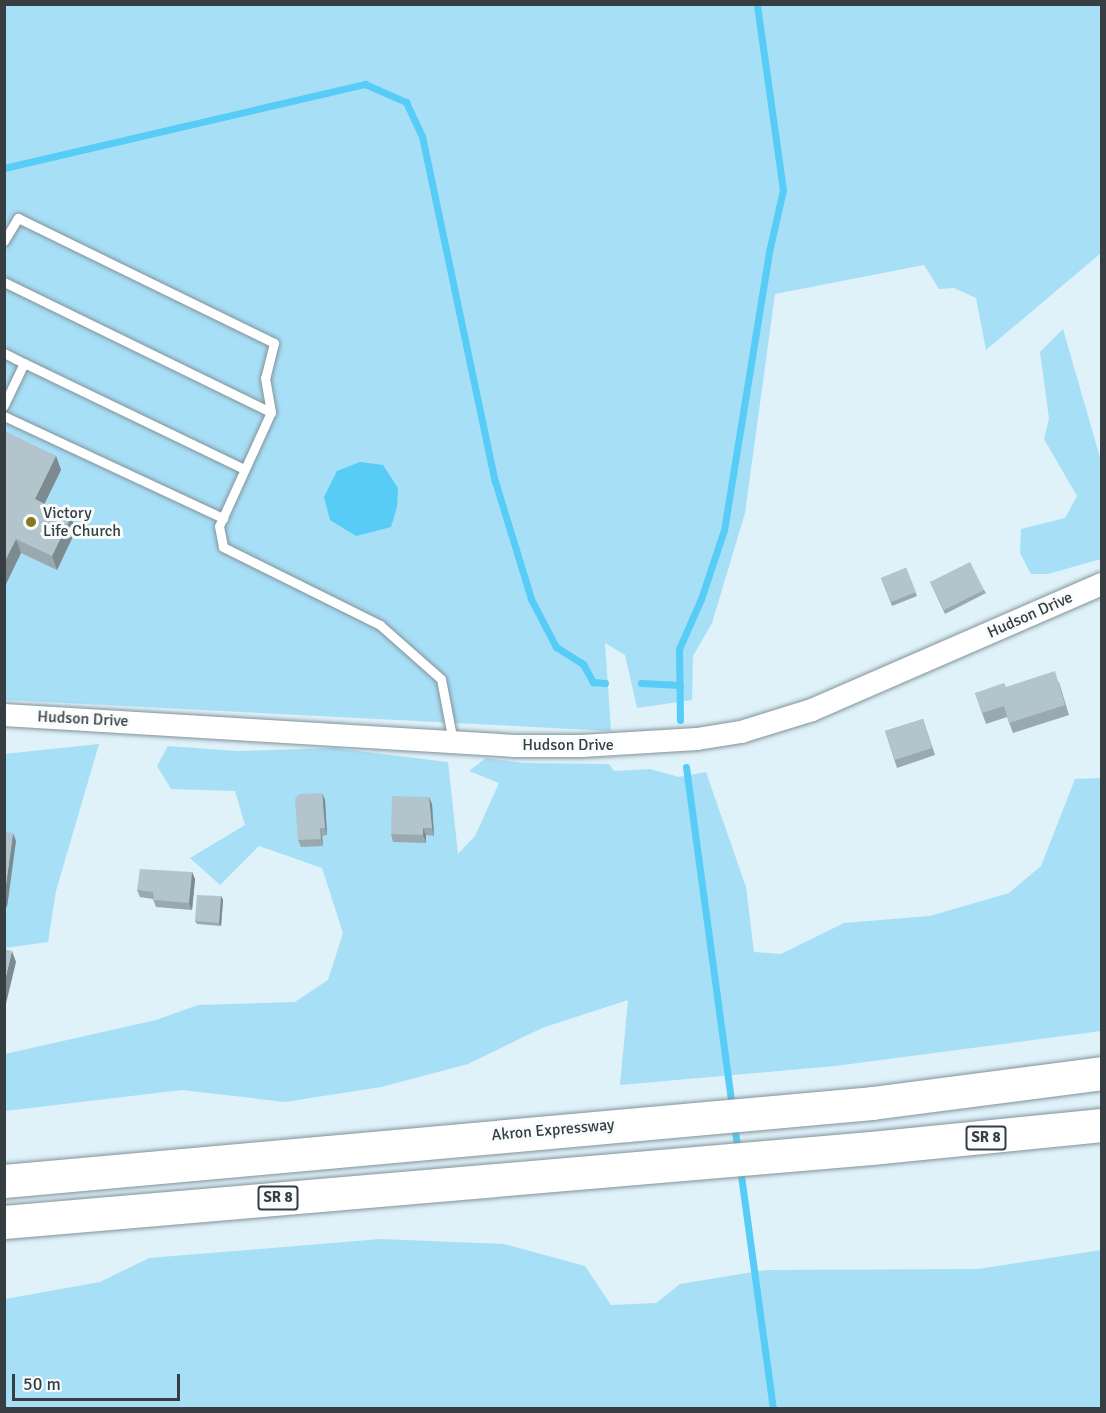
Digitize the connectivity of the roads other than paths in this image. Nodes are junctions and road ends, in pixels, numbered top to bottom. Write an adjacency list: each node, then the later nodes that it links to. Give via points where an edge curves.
1 (4, 241): 6 (lane, via 18,218 274,343 265,378)
2 (4, 282): 6 (lane)
3 (4, 353): 4 (lane)
4 (24, 363): 5 (lane); 8 (lane)
5 (4, 405)
6 (271, 412): 8 (lane)
7 (4, 416): 9 (lane)
8 (242, 468): 9 (lane)
9 (223, 518): 12 (lane, via 219,526 223,547 380,625 441,679)
10 (1101, 584): 12 (street, Hudson Drive, via 869,687 741,732 687,740 582,746)
11 (4, 715): 12 (street, Hudson Drive)
12 (453, 742)
13 (1101, 1073): 15 (highway, Akron Expressway, via 1043,1084 872,1103)
14 (1101, 1125): 16 (highway, SR 8)
15 (4, 1181)
16 (4, 1222)

